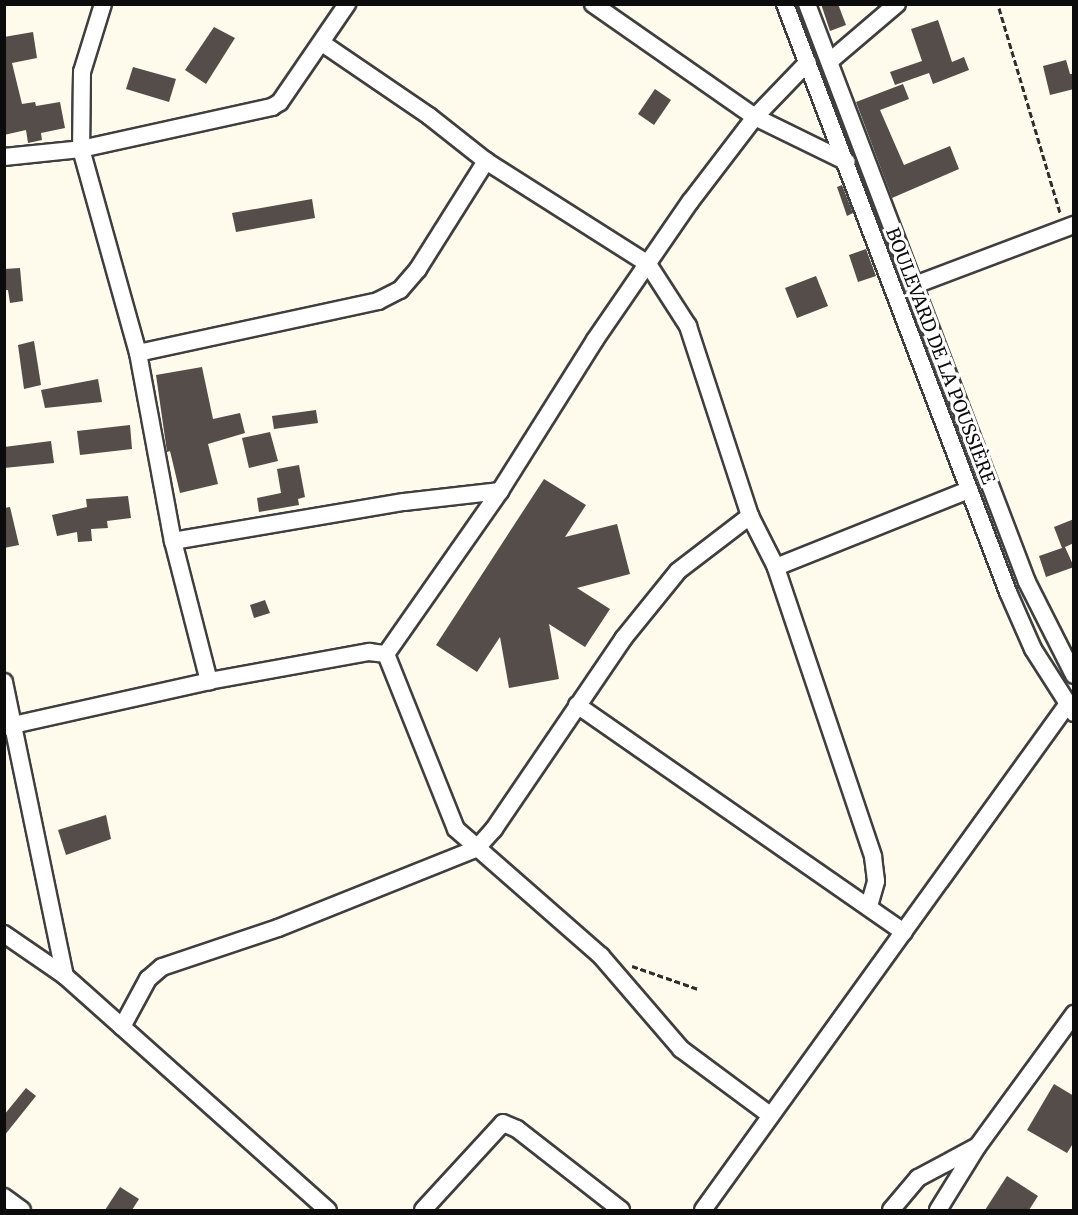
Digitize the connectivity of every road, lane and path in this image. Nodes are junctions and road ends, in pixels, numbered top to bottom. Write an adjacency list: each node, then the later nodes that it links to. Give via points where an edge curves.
1 (103, 4): 12 (street, via 82,72)
2 (347, 4): 8 (street)
3 (593, 4): 11 (street)
4 (785, 4): 10 (street, BOULEVARD DE LA POUSSIÈRE)
5 (807, 4): 9 (street, BOULEVARD DE LA POUSSIÈRE)
6 (897, 4): 9 (street)
7 (999, 8): 16 (path)
8 (321, 43): 12 (street, via 280,102 272,107); 14 (street, via 429,116)
9 (830, 61): 18 (street, BOULEVARD DE LA POUSSIÈRE)
10 (808, 62): 11 (street); 15 (street, BOULEVARD DE LA POUSSIÈRE)
11 (755, 117): 15 (street); 17 (street)
12 (81, 149): 13 (street); 19 (street)
13 (4, 156)
14 (486, 161): 17 (street); 19 (street, via 418,269 400,290 378,301)
15 (847, 162): 20 (street, BOULEVARD DE LA POUSSIÈRE)
16 (1069, 227): 18 (street)
17 (648, 264): 21 (street); 22 (street, via 688,326)
18 (915, 285): 26 (street, BOULEVARD DE LA POUSSIÈRE, via 1027,582)
19 (138, 353): 23 (street)
20 (969, 490): 24 (street); 30 (street, BOULEVARD DE LA POUSSIÈRE, via 1033,649)
21 (500, 491): 23 (street, via 404,502); 25 (street)
22 (750, 516): 24 (street); 29 (street, via 678,571)
23 (173, 541): 27 (street)
24 (776, 567): 33 (street, via 873,855 876,881)
25 (386, 654): 27 (street, via 369,652); 32 (street, via 452,822)
26 (1074, 675)
27 (209, 681): 31 (street)
28 (4, 682): 31 (street)
29 (577, 705): 32 (street, via 494,829); 33 (street)
30 (1070, 709): 34 (street)
31 (9, 726): 37 (street)
32 (476, 849): 36 (street); 40 (street, via 299,920 162,967 148,980)
33 (868, 906): 34 (street)
34 (904, 932): 41 (street)
35 (4, 934): 37 (street)
36 (601, 956): 38 (path); 41 (street, via 681,1049)
37 (65, 976): 40 (street)
38 (698, 989)
39 (1074, 1014): 42 (street)
40 (122, 1026): 45 (street)
41 (770, 1115): 48 (street)
42 (977, 1147): 49 (street, via 918,1178); 50 (street)
43 (4, 1197): 44 (street)
44 (22, 1210)
45 (327, 1210)
46 (423, 1210): 47 (street, via 503,1123 517,1129)
47 (621, 1210)
48 (703, 1210)
49 (891, 1210)
50 (938, 1210)

